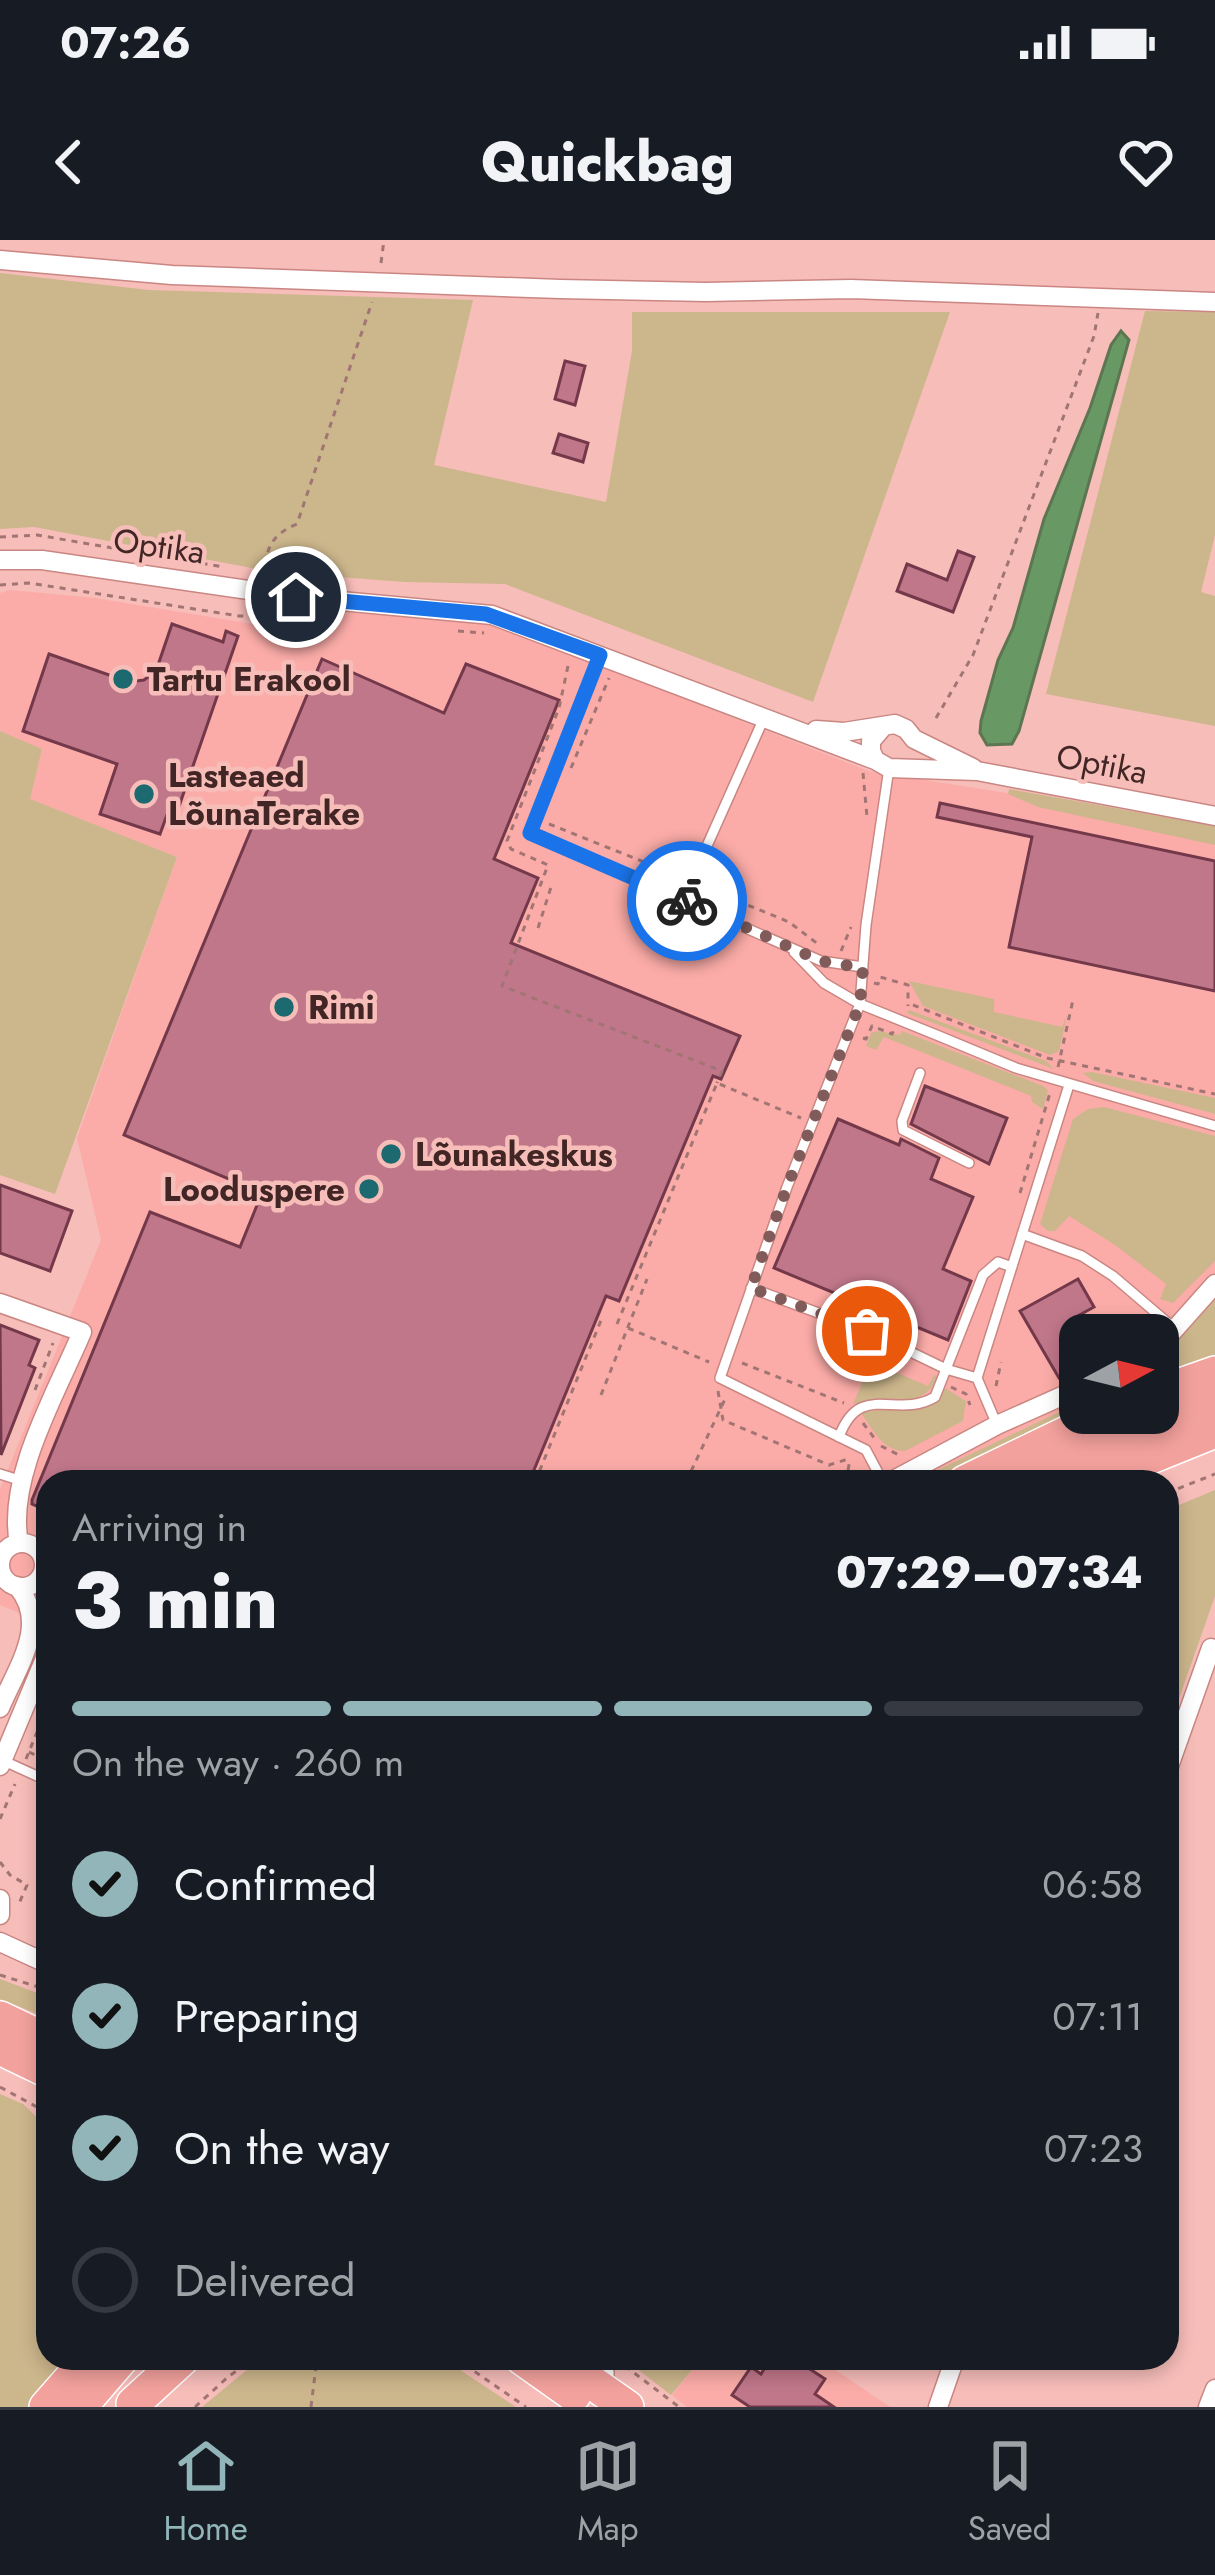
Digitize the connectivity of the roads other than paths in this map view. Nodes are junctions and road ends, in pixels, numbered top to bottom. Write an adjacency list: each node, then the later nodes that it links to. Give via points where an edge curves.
1 (0, 260): 2 (street, via 379,283)
2 (1215, 302)
3 (0, 560): 4 (street, Optika, via 486,614)
4 (600, 655): 5 (street, Optika); 12 (lane, via 530,833)
5 (764, 718): 7 (street, Optika); 12 (lane)
6 (883, 727): 7 (street, Optika); 8 (street, via 895,724); 9 (street, via 871,741)
7 (791, 728): 9 (street, Optika)
8 (914, 739): 9 (street, via 901,767); 10 (street)
9 (874, 764): 10 (street, Optika); 15 (lane)
10 (977, 770): 11 (street, Optika)
11 (1215, 816)
12 (682, 899): 13 (lane); 14 (lane)
13 (669, 931)
14 (786, 944): 15 (lane); 16 (lane, via 824,983)
15 (863, 968): 16 (lane)
16 (860, 1004): 18 (lane); 24 (lane)
17 (920, 1073): 20 (lane, via 903,1130)
18 (1069, 1084): 19 (lane); 21 (lane)
19 (1215, 1126)
20 (969, 1162)
21 (1022, 1234): 22 (lane); 26 (lane, via 1082,1256)
22 (1012, 1267): 28 (lane, via 988,1266); 30 (lane)
23 (1215, 1284): 27 (street)
24 (751, 1288): 28 (lane); 37 (lane, via 720,1378)
25 (0, 1303): 43 (street, via 82,1332)
26 (1157, 1314)
27 (1179, 1324)
28 (946, 1369): 30 (lane); 37 (lane, via 928,1401 870,1404 845,1418)
29 (1215, 1373): 31 (highway)
30 (977, 1378): 34 (lane)
31 (1179, 1386)
32 (1059, 1397): 34 (street)
33 (1215, 1399): 38 (highway)
34 (997, 1425): 40 (street)
35 (1215, 1431): 38 (highway)
36 (1064, 1434): 41 (highway)
37 (838, 1437): 39 (lane, via 866,1450)
38 (1091, 1465)
39 (878, 1470)
40 (909, 1470)
41 (990, 1470)
42 (0, 1474): 43 (lane)
43 (22, 1481): 44 (street)
44 (20, 1543): 45 (street); 46 (street, via 4,1552)
45 (36, 1548)
46 (1, 1570): 48 (street)
47 (36, 1580): 48 (street)
48 (16, 1586): 51 (street, via 34,1618)
49 (1211, 1648): 52 (street)
50 (36, 1680): 53 (street)
51 (0, 1708)
52 (1179, 1738)
53 (1, 1763): 54 (lane)
54 (36, 1776)
55 (0, 1942): 56 (street)
56 (36, 1958)
57 (2, 2026): 58 (highway); 59 (highway)
58 (36, 2037)
59 (36, 2059)
60 (78, 2370): 69 (highway)
61 (112, 2370): 70 (highway)
62 (159, 2370): 68 (highway)
63 (170, 2370): 68 (highway)
64 (951, 2370): 71 (street)
65 (556, 2381): 66 (highway)
66 (609, 2385)
67 (1215, 2389): 72 (street)
68 (132, 2406)
69 (46, 2407)
70 (80, 2407)
71 (938, 2407)
72 (1208, 2407)

